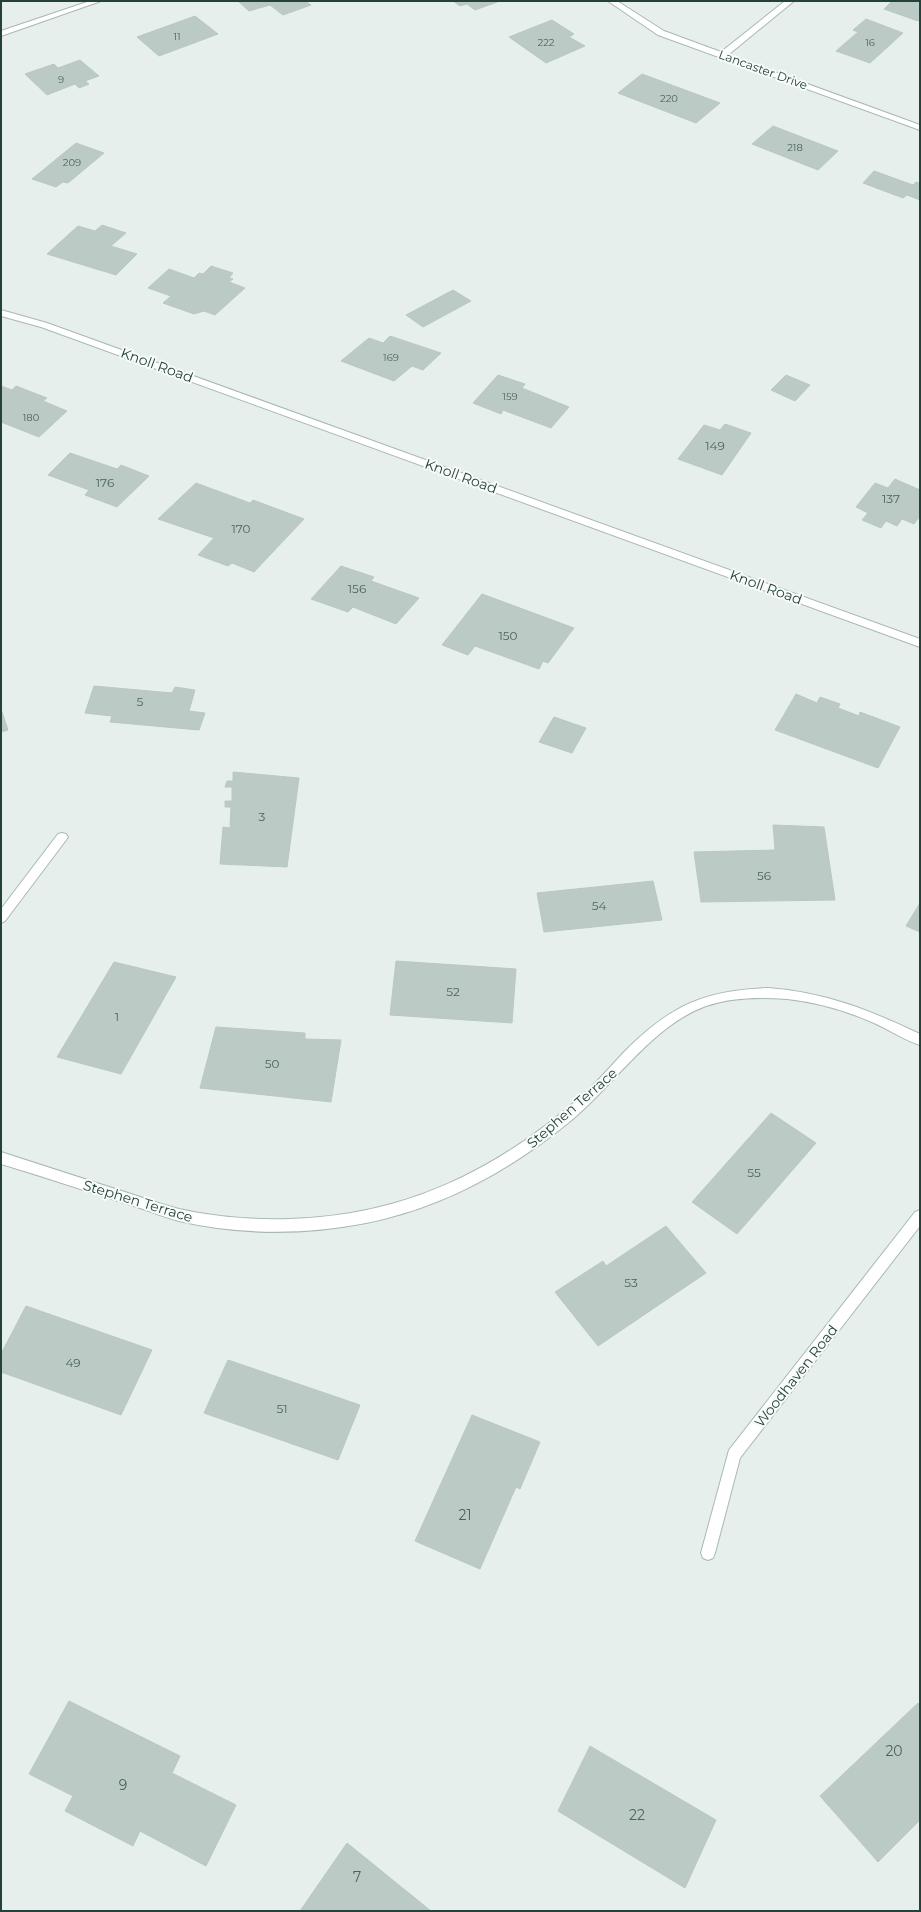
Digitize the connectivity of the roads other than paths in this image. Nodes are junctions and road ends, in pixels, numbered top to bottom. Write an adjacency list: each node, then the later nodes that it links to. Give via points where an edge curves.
1 (97, 1): 4 (street)
2 (612, 1): 5 (street, Lancaster Drive, via 661,33)
3 (790, 1): 5 (street)
4 (1, 34)
5 (723, 55): 6 (street, Lancaster Drive)
6 (920, 128)
7 (1, 313): 8 (street, Knoll Road, via 44,325)
8 (920, 643)
9 (62, 837): 10 (street)
10 (1, 918)
11 (920, 1040): 12 (street, Stephen Terrace, via 863,1013 800,996 759,993 732,995 705,1002 660,1026 590,1096 536,1142 490,1171 426,1200 367,1217 307,1225 246,1225 187,1217)
12 (1, 1158)
13 (920, 1216): 14 (street, Woodhaven Road, via 734,1455)
14 (708, 1553)

